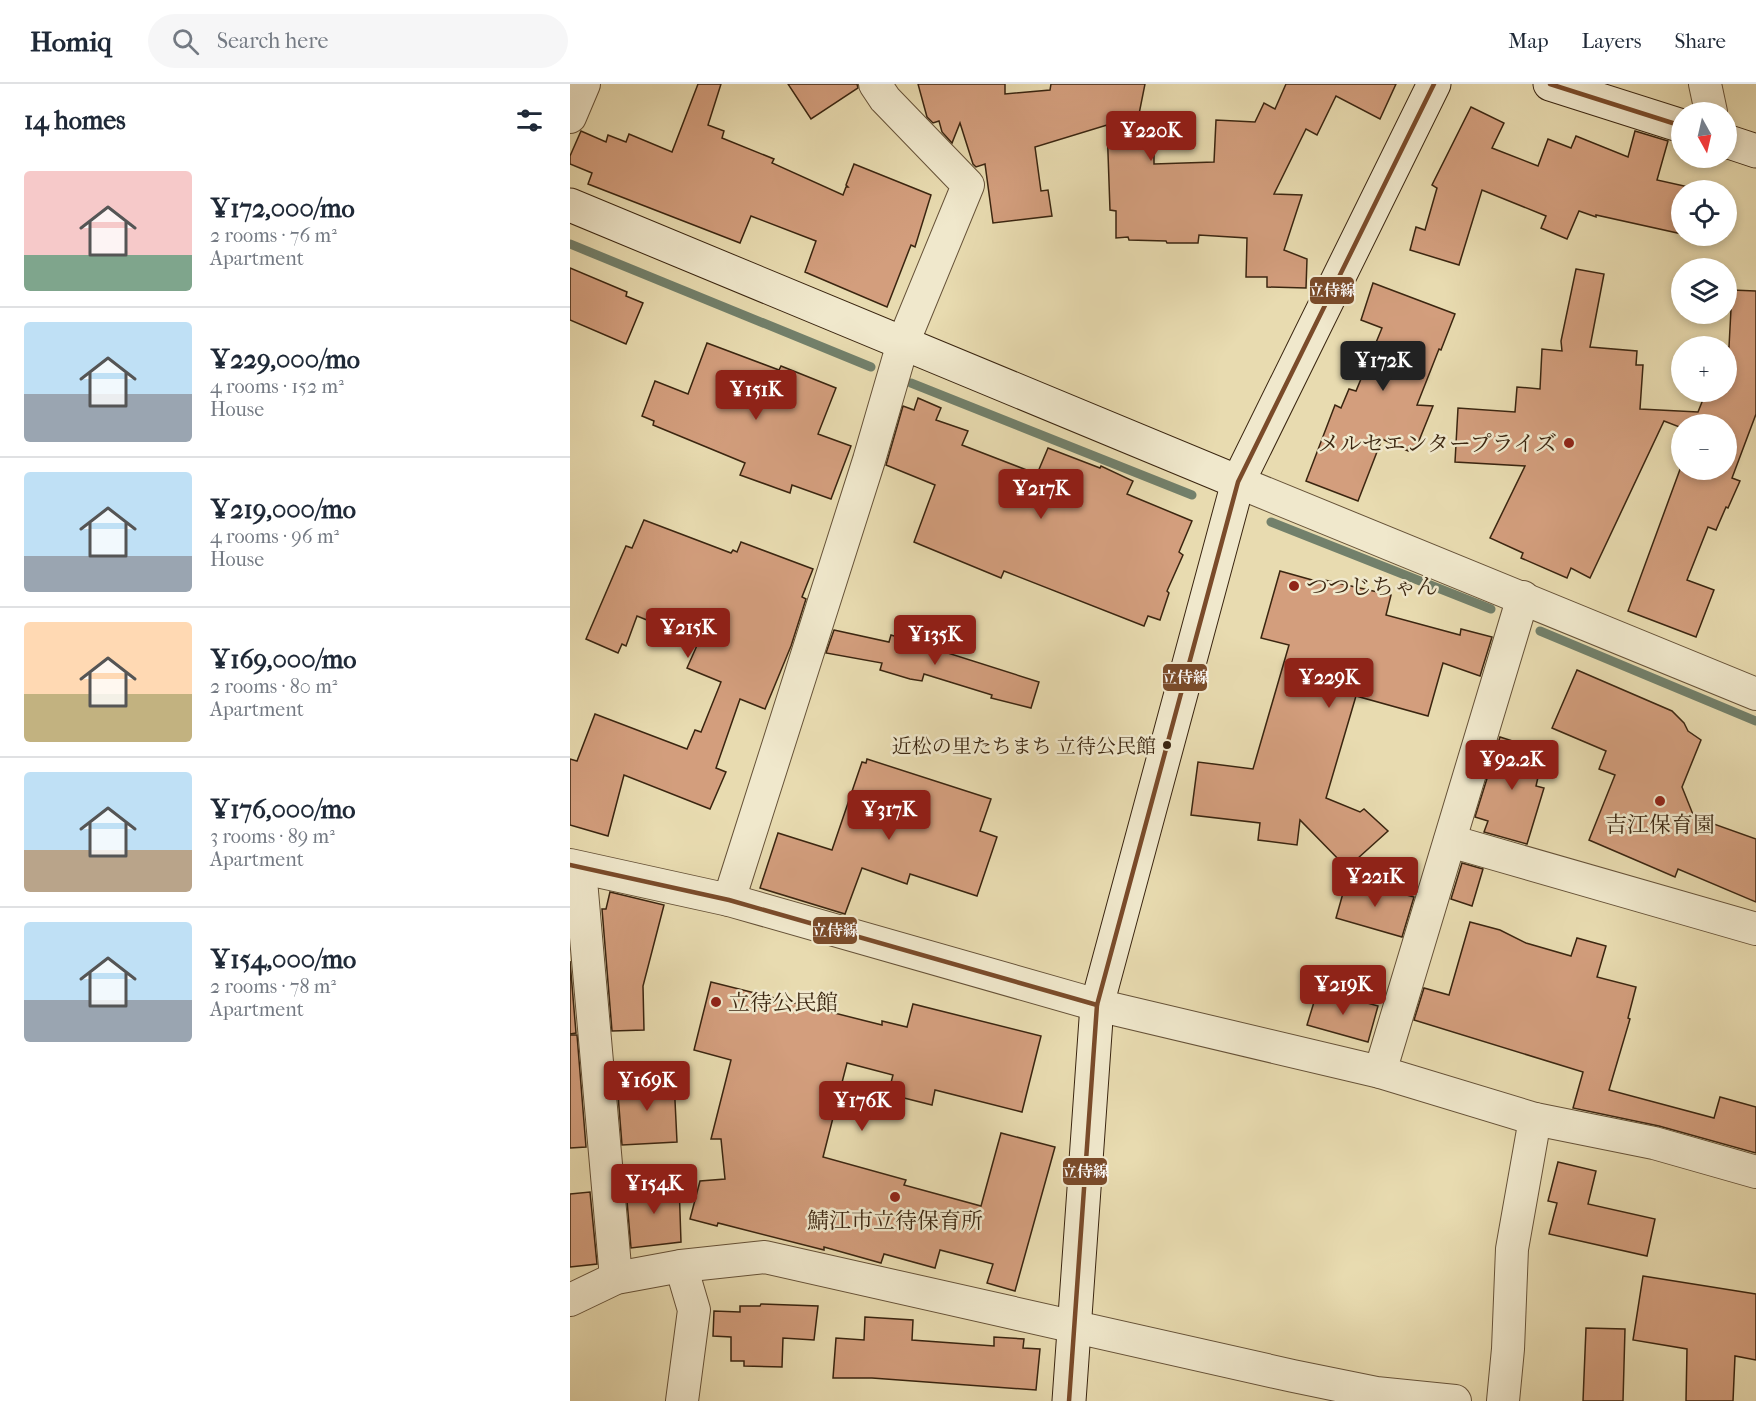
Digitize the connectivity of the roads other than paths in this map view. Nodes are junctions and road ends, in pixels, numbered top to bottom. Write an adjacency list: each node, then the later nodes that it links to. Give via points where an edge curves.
1 (584, 84): 7 (street)
2 (875, 84): 12 (street, via 968,185)
3 (1434, 84): 13 (street)
4 (1550, 84): 8 (street)
5 (1705, 84): 6 (street)
6 (1709, 102)
7 (570, 117)
8 (1671, 122)
9 (1737, 145): 10 (street)
10 (1756, 151)
11 (570, 205): 12 (street)
12 (903, 344): 13 (street); 18 (street)
13 (1238, 482): 14 (street); 20 (street)
14 (1523, 597): 15 (street); 16 (street)
15 (1756, 694)
16 (1450, 841): 19 (street); 21 (street)
17 (575, 867): 18 (street); 25 (street)
18 (729, 900): 20 (street)
19 (1756, 929)
20 (1098, 1005): 21 (street); 27 (street)
21 (1380, 1072): 22 (street)
22 (1535, 1119): 23 (street, via 1654,1143); 32 (street, via 1512,1249)
23 (1756, 1172)
24 (681, 1266): 25 (street); 27 (street, via 765,1257); 29 (street, via 694,1310)
25 (616, 1278): 26 (street)
26 (570, 1300)
27 (1075, 1325): 28 (street); 30 (street)
28 (1375, 1397): 31 (street)
29 (682, 1401)
30 (1069, 1401)
31 (1455, 1401)
32 (1503, 1401)

